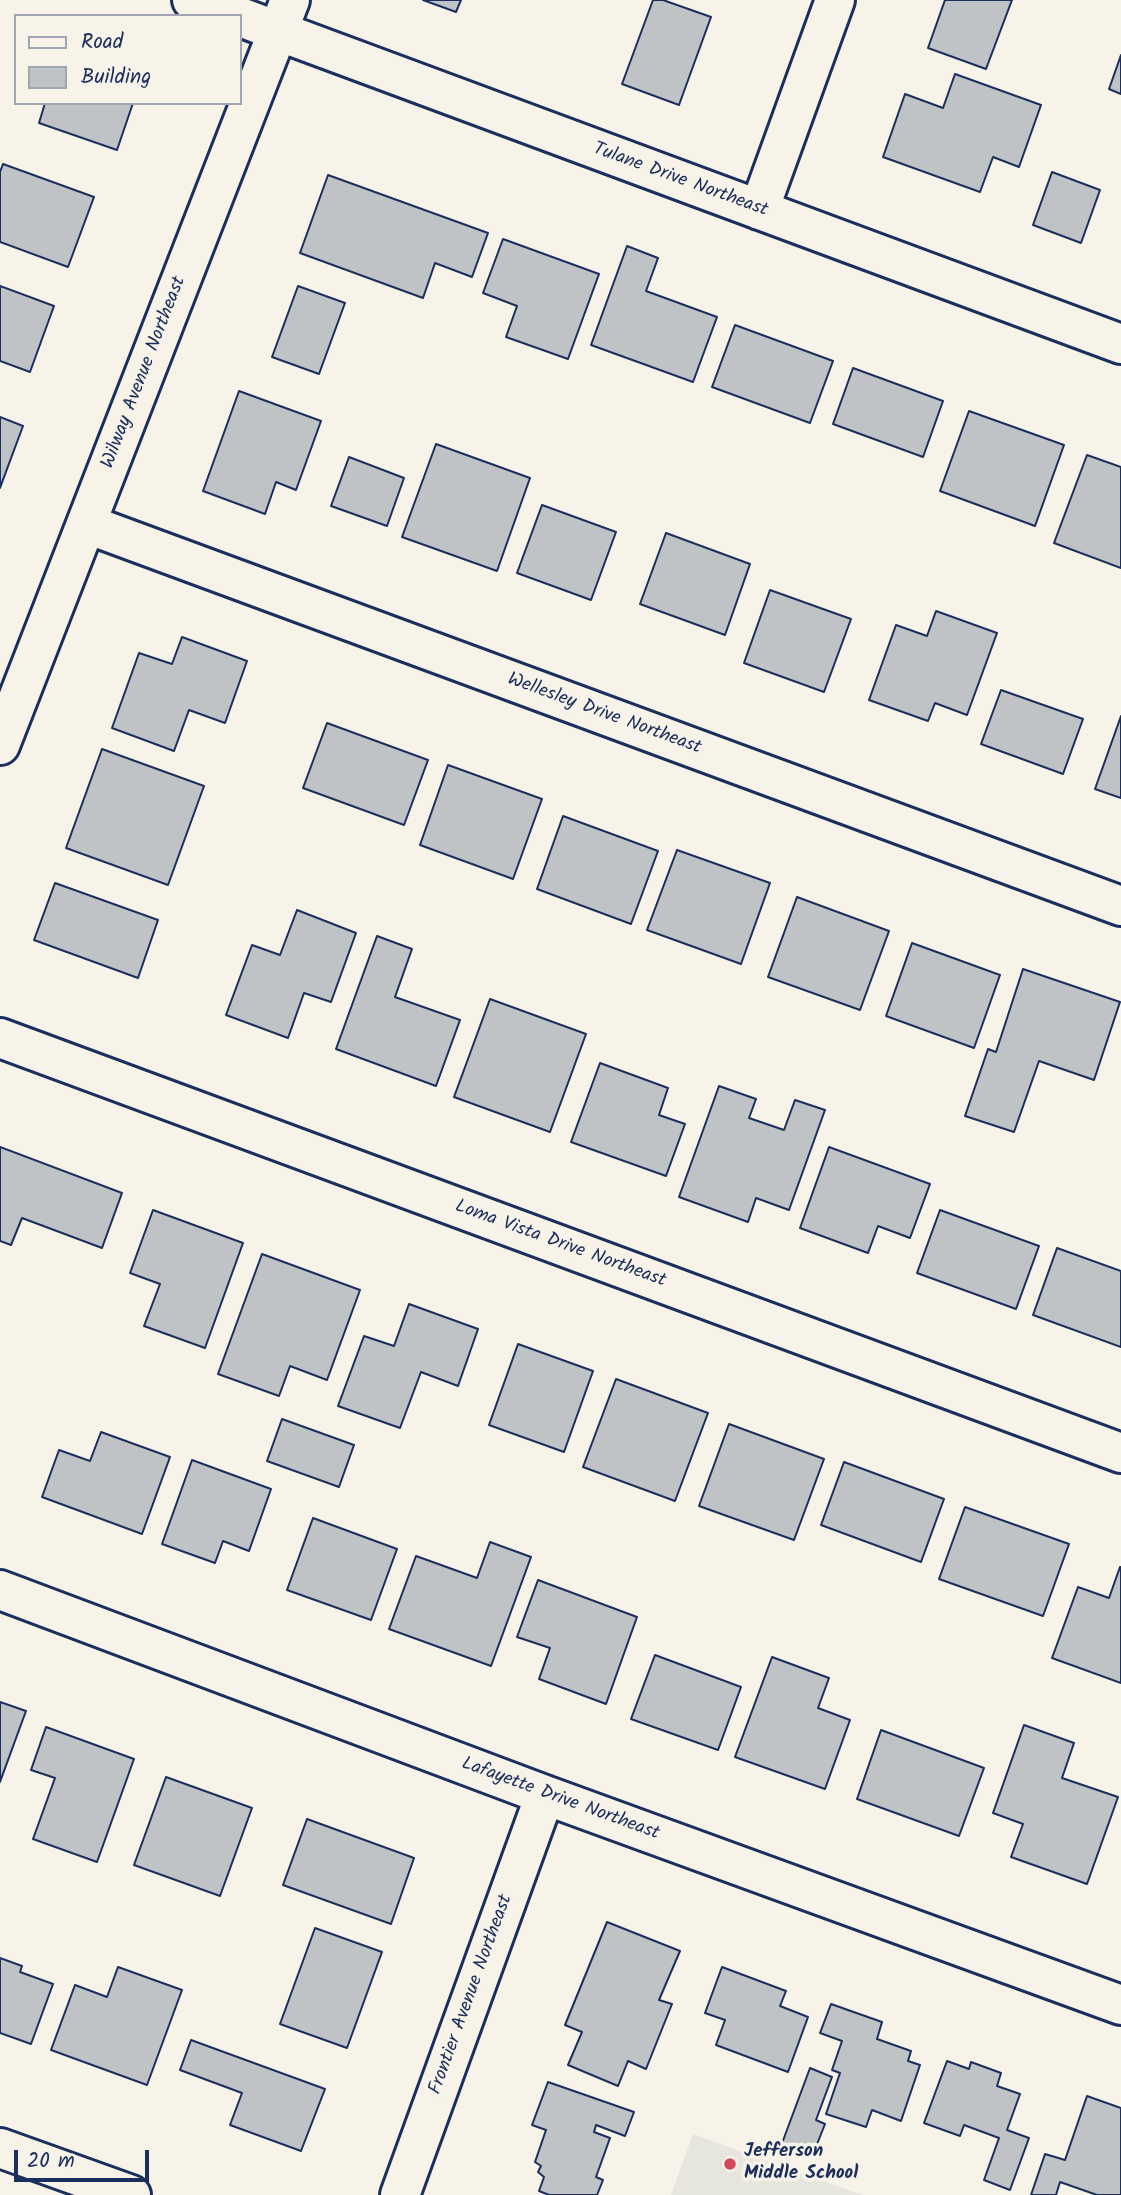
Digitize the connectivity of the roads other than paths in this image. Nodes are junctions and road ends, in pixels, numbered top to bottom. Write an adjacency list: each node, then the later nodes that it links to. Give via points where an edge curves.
1 (192, 0): 3 (street, Tulane Drive Northeast)
2 (835, 0): 6 (street)
3 (232, 14)
4 (242, 16): 5 (street, Tulane Drive Northeast)
5 (284, 16): 6 (street, Tulane Drive Northeast); 8 (street, Wilway Avenue Northeast)
6 (759, 210): 7 (street, Tulane Drive Northeast)
7 (1121, 344)
8 (87, 524): 9 (street, Wilway Avenue Northeast); 10 (street, Wellesley Drive Northeast)
9 (0, 745)
10 (1121, 906)
11 (0, 1038): 12 (street, Loma Vista Drive Northeast)
12 (1121, 1453)
13 (0, 1591): 14 (street, Lafayette Drive Northeast)
14 (545, 1795): 15 (street, Lafayette Drive Northeast); 18 (street, Frontier Avenue Northeast)
15 (1121, 2005)
16 (0, 2148): 17 (street)
17 (131, 2195)
18 (400, 2195)

